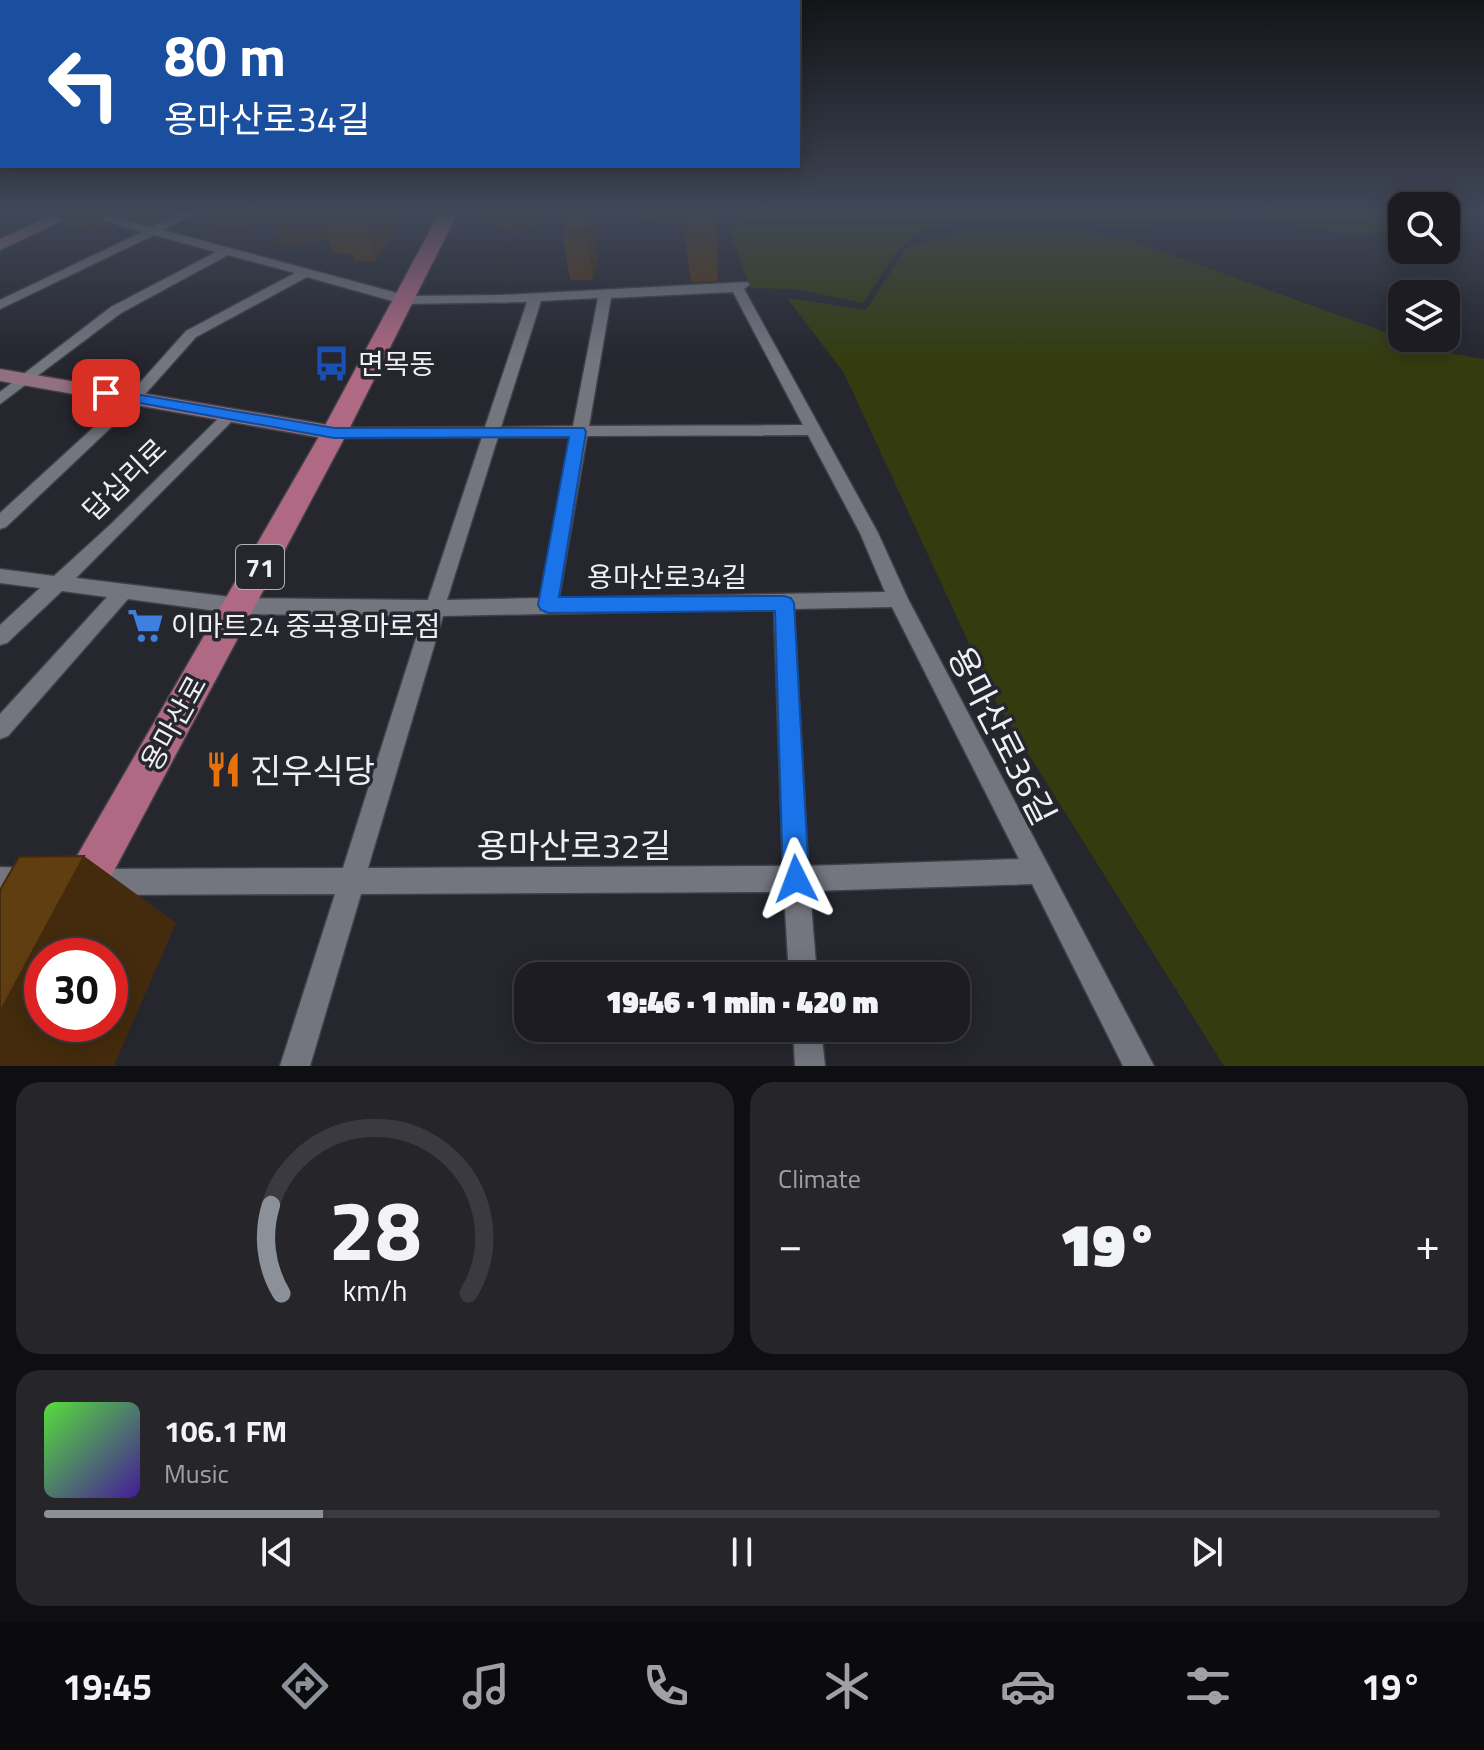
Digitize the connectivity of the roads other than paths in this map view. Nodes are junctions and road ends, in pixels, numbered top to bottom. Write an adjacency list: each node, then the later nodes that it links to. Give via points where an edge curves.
1 (91, 262): 9 (street)
2 (207, 262): 11 (street, via 116,310)
3 (265, 262): 5 (street)
4 (423, 262): 8 (main road, 용마산로 / 71)
5 (305, 273): 8 (street); 12 (street, via 191,334)
6 (605, 294): 7 (street); 15 (street, 용마산로36길, via 740,286); 17 (street)
7 (535, 298): 8 (street); 16 (street)
8 (403, 300): 18 (main road, 용마산로 / 71)
9 (0, 305)
10 (0, 375): 11 (street, 답십리로)
11 (25, 379): 12 (street, 답십리로); 13 (street)
12 (134, 398): 14 (street, 답십리로); 19 (street)
13 (0, 399)
14 (230, 415): 18 (street, 답십리로); 21 (street, 답십리로)
15 (814, 430): 17 (street); 23 (street, 용마산로36길)
16 (494, 431): 17 (street); 18 (street); 27 (street)
17 (578, 432): 25 (street)
18 (334, 433): 26 (main road, 용마산로 / 71)
19 (0, 523)
20 (0, 576): 21 (street, 용마산로34길)
21 (58, 583): 22 (street, 용마산로34길); 28 (street, 답십리로)
22 (124, 591): 26 (street, 용마산로34길); 29 (street)
23 (898, 599): 24 (street, 용마산로34길); 30 (street, 용마산로36길)
24 (784, 603): 25 (street, 용마산로34길); 31 (street)
25 (548, 605): 27 (street, 용마산로34길)
26 (239, 606): 27 (street, 용마산로34길); 34 (main road, 용마산로 / 71)
27 (435, 608): 33 (street)
28 (0, 637)
29 (0, 729)
30 (1037, 871): 31 (street, 용마산로32길); 39 (street, 용마산로36길)
31 (796, 879): 33 (street, 용마산로32길); 35 (street)
32 (0, 880): 34 (street, 용마산로32길)
33 (352, 880): 34 (street, 용마산로32길); 37 (street)
34 (63, 904)
35 (802, 962)
36 (808, 1042): 38 (street)
37 (295, 1066)
38 (810, 1066)
39 (1139, 1066)

